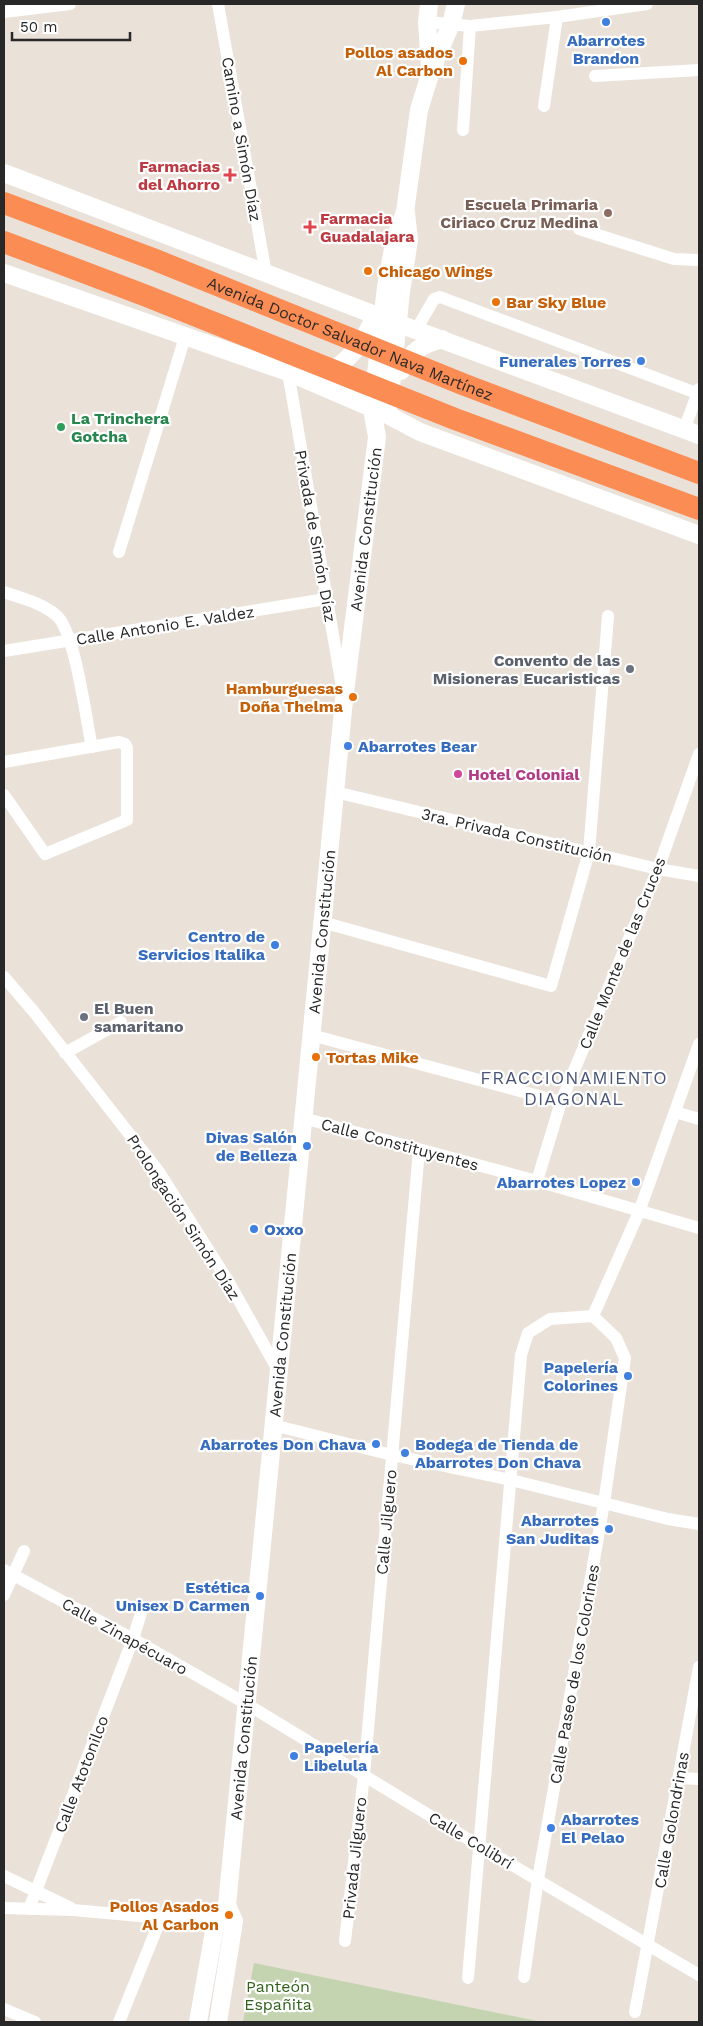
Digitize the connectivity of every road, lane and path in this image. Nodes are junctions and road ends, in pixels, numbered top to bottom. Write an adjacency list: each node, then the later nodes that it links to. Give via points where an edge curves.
1 (70, 4): 6 (street)
2 (218, 4): 23 (street, Camino a Simón Díaz)
3 (429, 4): 8 (main road, Avenida Constitución)
4 (456, 4): 9 (main road, Avenida Constitución)
5 (647, 4): 7 (street)
6 (4, 12)
7 (557, 17): 10 (street); 14 (street)
8 (427, 22): 9 (street); 12 (main road, Avenida Constitución)
9 (451, 24): 10 (street); 12 (main road, Avenida Constitución)
10 (470, 26): 15 (street)
11 (699, 70): 13 (street)
12 (431, 71): 18 (main road, Avenida Constitución, via 419,110)
13 (594, 76)
14 (544, 106)
15 (463, 130)
16 (4, 173): 23 (main road, Avenida Doctor Salvador Nava Martínez)
17 (4, 203): 34 (highway, Avenida Doctor Salvador Nava Martínez, via 153,259 465,385)
18 (406, 212): 24 (main road, Avenida Constitución, via 395,238); 25 (main road, Avenida Constitución, via 409,240)
19 (579, 229): 21 (street, via 674,259)
20 (4, 242): 35 (highway, via 455,419)
21 (699, 260)
22 (4, 273): 27 (main road)
23 (266, 274): 25 (main road, Avenida Doctor Salvador Nava Martínez)
24 (386, 287): 25 (main road, Avenida Constitución); 25 (main road, via 370,303)
25 (379, 316): 26 (main road, Avenida Doctor Salvador Nava Martínez); 29 (main road, via 359,347 345,360 325,374); 31 (main road, Avenida Constitución)
26 (416, 330): 28 (main road, Avenida Doctor Salvador Nava Martínez); 30 (street, via 434,299 440,297)
27 (185, 337): 29 (main road); 37 (street)
28 (442, 339): 32 (main road, via 414,351 404,363 399,377 401,407); 33 (main road, Avenida Doctor Salvador Nava Martínez)
29 (296, 375): 31 (main road); 39 (street, Privada de Simón Díaz)
30 (699, 392): 33 (street)
31 (380, 412): 32 (main road); 43 (main road, Avenida Constitución)
32 (420, 432): 36 (main road)
33 (692, 432)
34 (699, 473)
35 (699, 509)
36 (699, 536)
37 (120, 552)
38 (4, 592): 41 (street, via 53,612)
39 (326, 599): 41 (street, Calle Antonio E. Valdez); 43 (street, Privada de Simón Díaz)
40 (608, 616): 49 (street)
41 (70, 640): 42 (street, Calle Antonio E. Valdez); 44 (street)
42 (4, 651)
43 (344, 700): 47 (main road, Avenida Constitución)
44 (92, 747): 46 (street); 48 (street, via 119,742 127,748 126,820 45,854)
45 (699, 754): 50 (street, Calle Monte de las Cruces)
46 (4, 762)
47 (335, 792): 49 (street, 3ra. Privada Constitución); 52 (main road, Avenida Constitución)
48 (4, 795)
49 (589, 852): 50 (street, 3ra. Privada Constitución); 52 (street, via 551,986)
50 (658, 869): 51 (street, 3ra. Privada Constitución); 58 (street, Calle Monte de las Cruces)
51 (699, 876)
52 (322, 922): 55 (main road, Avenida Constitución)
53 (4, 977): 57 (street, Prolongación Simón Díaz)
54 (121, 1022): 57 (street)
55 (311, 1035): 58 (street); 60 (main road, Avenida Constitución)
56 (699, 1044): 59 (street)
57 (65, 1053): 67 (street, Prolongación Simón Díaz, via 159,1172)
58 (560, 1102): 63 (street, Calle Monte de las Cruces)
59 (675, 1112): 61 (street); 64 (street)
60 (303, 1118): 62 (street, Calle Constituyentes); 67 (main road, Avenida Constitución)
61 (699, 1118)
62 (419, 1150): 63 (street, Calle Constituyentes); 69 (street, Calle Jilguero)
63 (537, 1181): 64 (street, Calle Constituyentes)
64 (638, 1212): 65 (street, Calle Constituyentes); 66 (street)
65 (699, 1228)
66 (593, 1316): 70 (street, via 550,1319 528,1333 521,1355); 71 (street, Calle Paseo de los Colorines, via 616,1338 625,1358)
67 (278, 1370): 68 (main road, Avenida Constitución)
68 (273, 1425): 69 (street); 79 (main road, Avenida Constitución)
69 (392, 1455): 70 (street); 80 (street, Calle Jilguero)
70 (511, 1480): 71 (street); 83 (street)
71 (604, 1503): 72 (street); 85 (street, Calle Paseo de los Colorines)
72 (699, 1524)
73 (24, 1551): 74 (street)
74 (8, 1572): 75 (street); 77 (street, Calle Zinapécuaro)
75 (4, 1595)
76 (143, 1607): 77 (street, Calle Atotonilco)
77 (133, 1639): 79 (street, Calle Zinapécuaro); 86 (street, Calle Atotonilco)
78 (699, 1668): 81 (street, Calle Golondrinas)
79 (245, 1702): 80 (street, Calle Colibrí); 87 (main road, Avenida Constitución)
80 (364, 1775): 83 (street, Calle Colibrí); 94 (street, Privada Jilguero)
81 (679, 1778): 82 (street); 95 (street, Calle Golondrinas)
82 (699, 1779)
83 (478, 1844): 85 (street, Calle Colibrí); 98 (street)
84 (4, 1876): 86 (street)
85 (538, 1879): 95 (street, Calle Colibrí); 97 (street, Calle Paseo de los Colorines)
86 (35, 1890): 89 (street, Calle Atotonilco); 90 (street)
87 (227, 1905): 92 (main road); 93 (main road, Avenida Constitución)
88 (4, 1908): 89 (street)
89 (29, 1909): 90 (street)
90 (73, 1910): 91 (street)
91 (161, 1918): 92 (street); 102 (street)
92 (216, 1920): 93 (street); 103 (main road)
93 (234, 1921): 104 (main road)
94 (345, 1941)
95 (648, 1944): 96 (street, Calle Colibrí); 100 (street, Calle Golondrinas)
96 (699, 1975)
97 (524, 1977)
98 (468, 1978)
99 (4, 2009): 101 (street)
100 (635, 2012)
101 (35, 2022)
102 (119, 2022)
103 (198, 2022)
104 (218, 2022)

